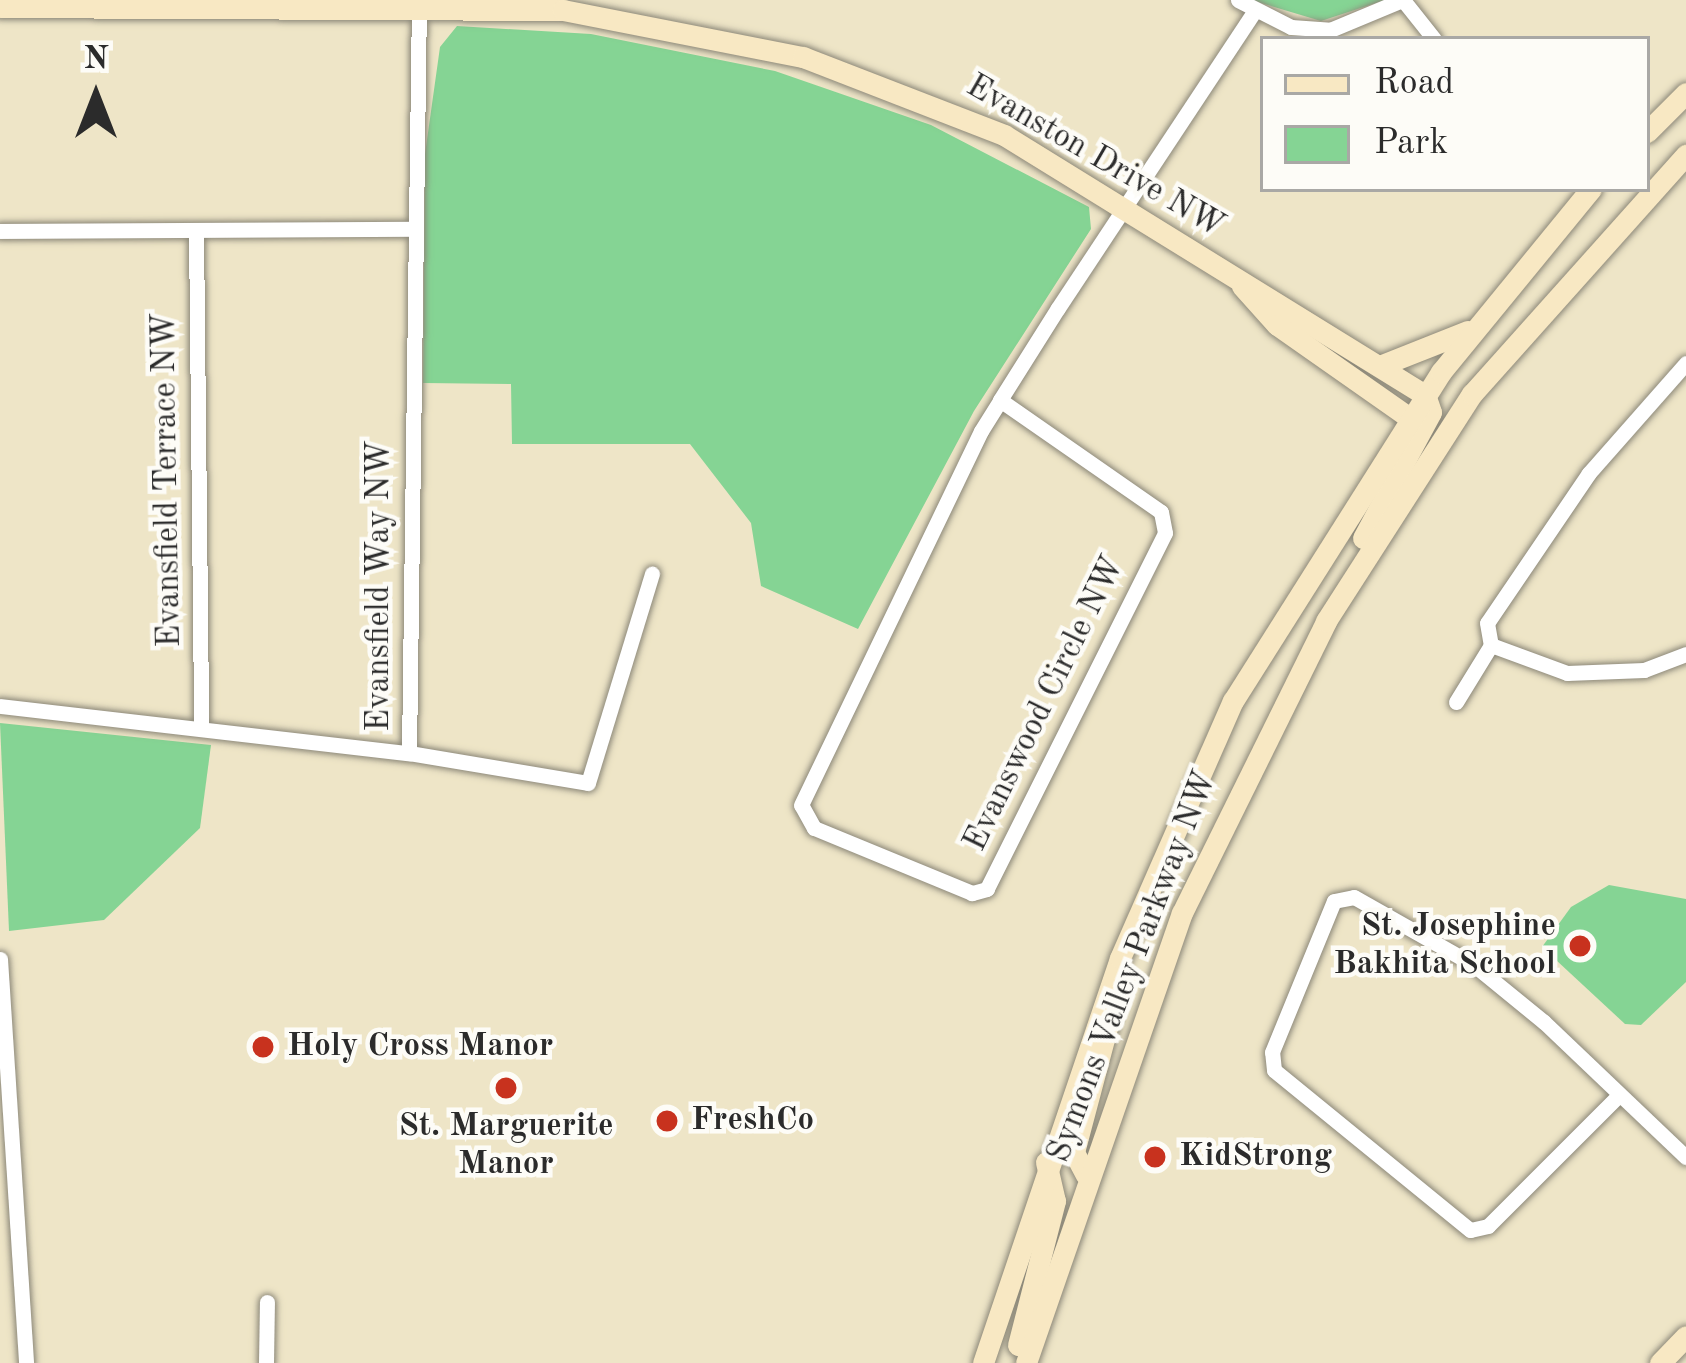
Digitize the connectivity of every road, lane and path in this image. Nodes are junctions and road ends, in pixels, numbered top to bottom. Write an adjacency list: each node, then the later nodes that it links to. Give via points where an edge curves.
1 (1238, 0): 5 (street)
2 (1402, 0): 5 (street, via 1330,30); 6 (street)
3 (418, 3): 4 (main road, Evanston Drive NW); 11 (main road, Evanston Drive NW, via 563,10 803,57 1004,135); 12 (street, Evansfield Way NW)
4 (0, 7)
5 (1254, 12): 11 (street, Evanswood Circle NW)
6 (1432, 36)
7 (1686, 93): 8 (main road)
8 (1650, 129)
9 (1686, 155): 21 (main road, Symons Valley Parkway NW)
10 (1588, 192): 16 (main road, Symons Valley Parkway NW)
11 (1127, 207): 15 (main road, Evanston Drive NW); 20 (street, Evanswood Circle NW)
12 (410, 229): 13 (street); 28 (street, Evansfield Way NW)
13 (196, 230): 14 (street); 27 (street, Evansfield Terrace NW)
14 (0, 231)
15 (1232, 274): 18 (main road, Evanston Drive NW); 21 (main road, Evanston Drive NW, via 1277,325)
16 (1473, 328): 18 (main road); 19 (main road, Symons Valley Parkway NW)
17 (1686, 363): 23 (street, via 1576,492 1487,623)
18 (1382, 365): 19 (main road, Evanston Drive NW)
19 (1425, 395): 21 (main road, Symons Valley Parkway NW)
20 (1000, 400): 20 (street, Evanswood Circle NW, via 923,535 801,805 814,828 972,893 987,889 1165,533 1161,512)
21 (1424, 428): 29 (main road, Symons Valley Parkway NW, via 1233,701); 35 (main road, Symons Valley Parkway NW, via 1182,913)
22 (652, 574): 28 (street, via 588,783)
23 (1491, 645): 24 (street, via 1567,673 1644,670); 25 (street)
24 (1686, 654)
25 (1456, 702)
26 (0, 706): 27 (street, Evansfield Way NW)
27 (201, 729): 28 (street, Evansfield Way NW)
28 (409, 753)
29 (1120, 958): 34 (main road, Symons Valley Parkway NW); 35 (main road, via 1074,1152)
30 (0, 959): 32 (street)
31 (1619, 1095): 31 (street, via 1474,965 1354,897 1334,901 1272,1052 1274,1070 1471,1230 1488,1226); 33 (street)
32 (9, 1156): 38 (street)
33 (1686, 1157)
34 (1046, 1162): 40 (main road, Symons Valley Parkway NW); 41 (main road, via 1055,1202)
35 (1086, 1175): 42 (main road, Symons Valley Parkway NW)
36 (267, 1302): 39 (street)
37 (1686, 1336): 43 (main road)
38 (26, 1363)
39 (266, 1363)
40 (983, 1363)
41 (1013, 1363)
42 (1026, 1363)
43 (1660, 1363)

